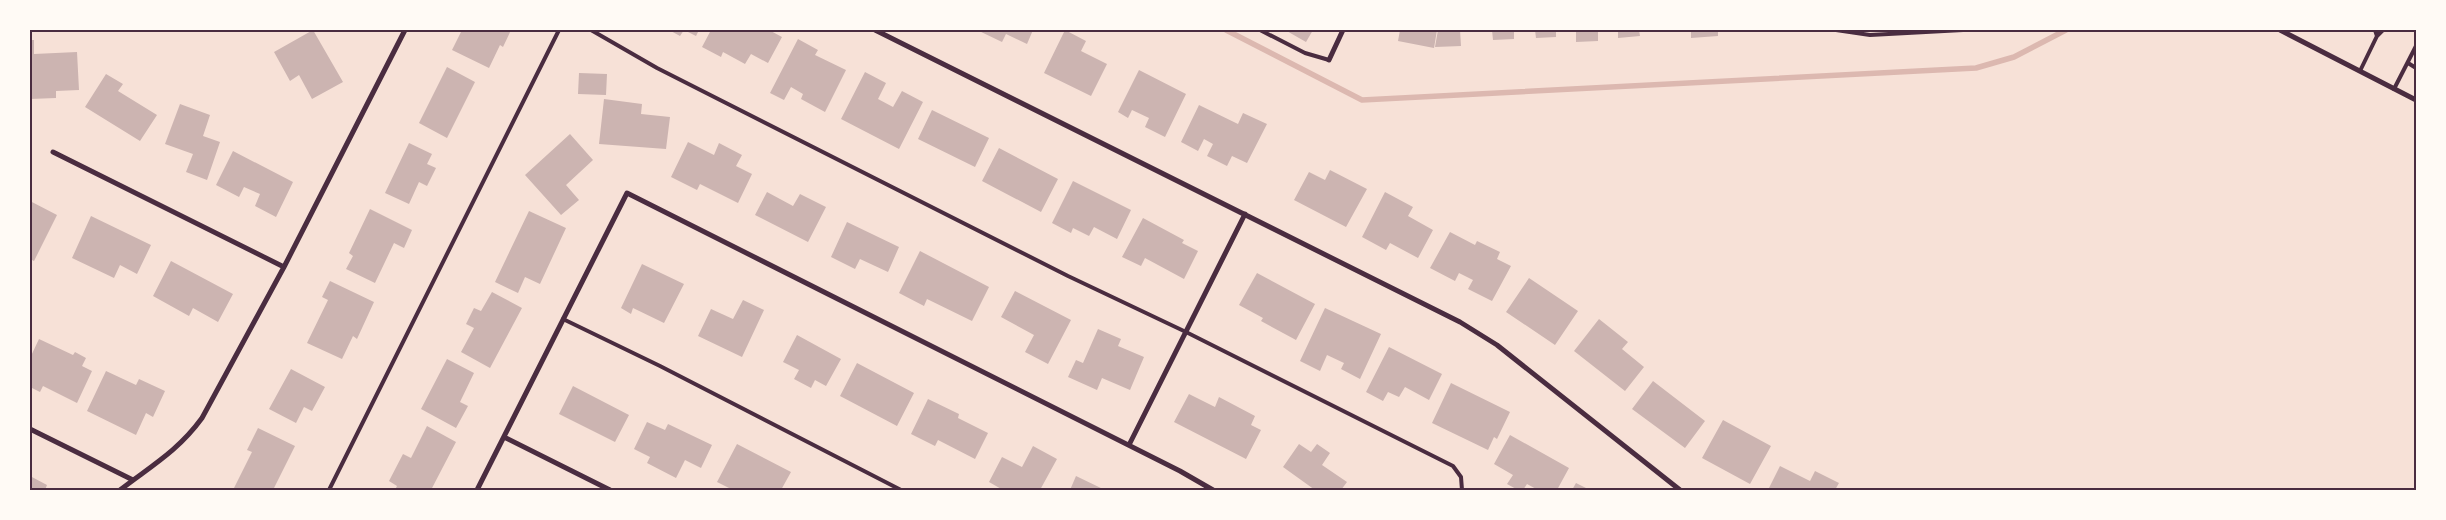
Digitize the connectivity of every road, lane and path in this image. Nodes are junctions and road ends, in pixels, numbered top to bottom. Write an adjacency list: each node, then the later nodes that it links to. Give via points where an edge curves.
1 (405, 30): 22 (street)
2 (559, 30): 30 (lane)
3 (591, 30): 24 (lane, via 657,68 1068,276)
4 (875, 30): 21 (street)
5 (1260, 30): 14 (lane, via 1305,53)
6 (1343, 30): 14 (street)
7 (1836, 30): 8 (lane, via 1870,35)
8 (1963, 30)
9 (2280, 30): 17 (street)
10 (2375, 30): 12 (lane)
11 (2383, 30): 12 (lane)
12 (2377, 36): 17 (lane)
13 (2416, 46): 15 (lane)
14 (1329, 60)
15 (2408, 63): 16 (lane); 18 (lane)
16 (2416, 68)
17 (2360, 71): 18 (street)
18 (2394, 89): 19 (street)
19 (2416, 100)
20 (53, 152): 22 (street)
21 (1245, 214): 24 (street); 36 (street, via 1460,322 1497,345)
22 (284, 267): 28 (street, via 188,438)
23 (564, 319): 26 (street); 27 (street, via 627,193); 33 (lane)
24 (1186, 332): 27 (street); 35 (lane, via 1453,466 1461,477)
25 (30, 429): 28 (street)
26 (504, 437): 31 (street); 32 (street)
27 (1129, 445): 34 (street)
28 (133, 480): 29 (street)
29 (120, 490)
30 (328, 490)
31 (477, 490)
32 (610, 490)
33 (901, 490)
34 (1213, 490)
35 (1462, 490)
36 (1680, 490)

